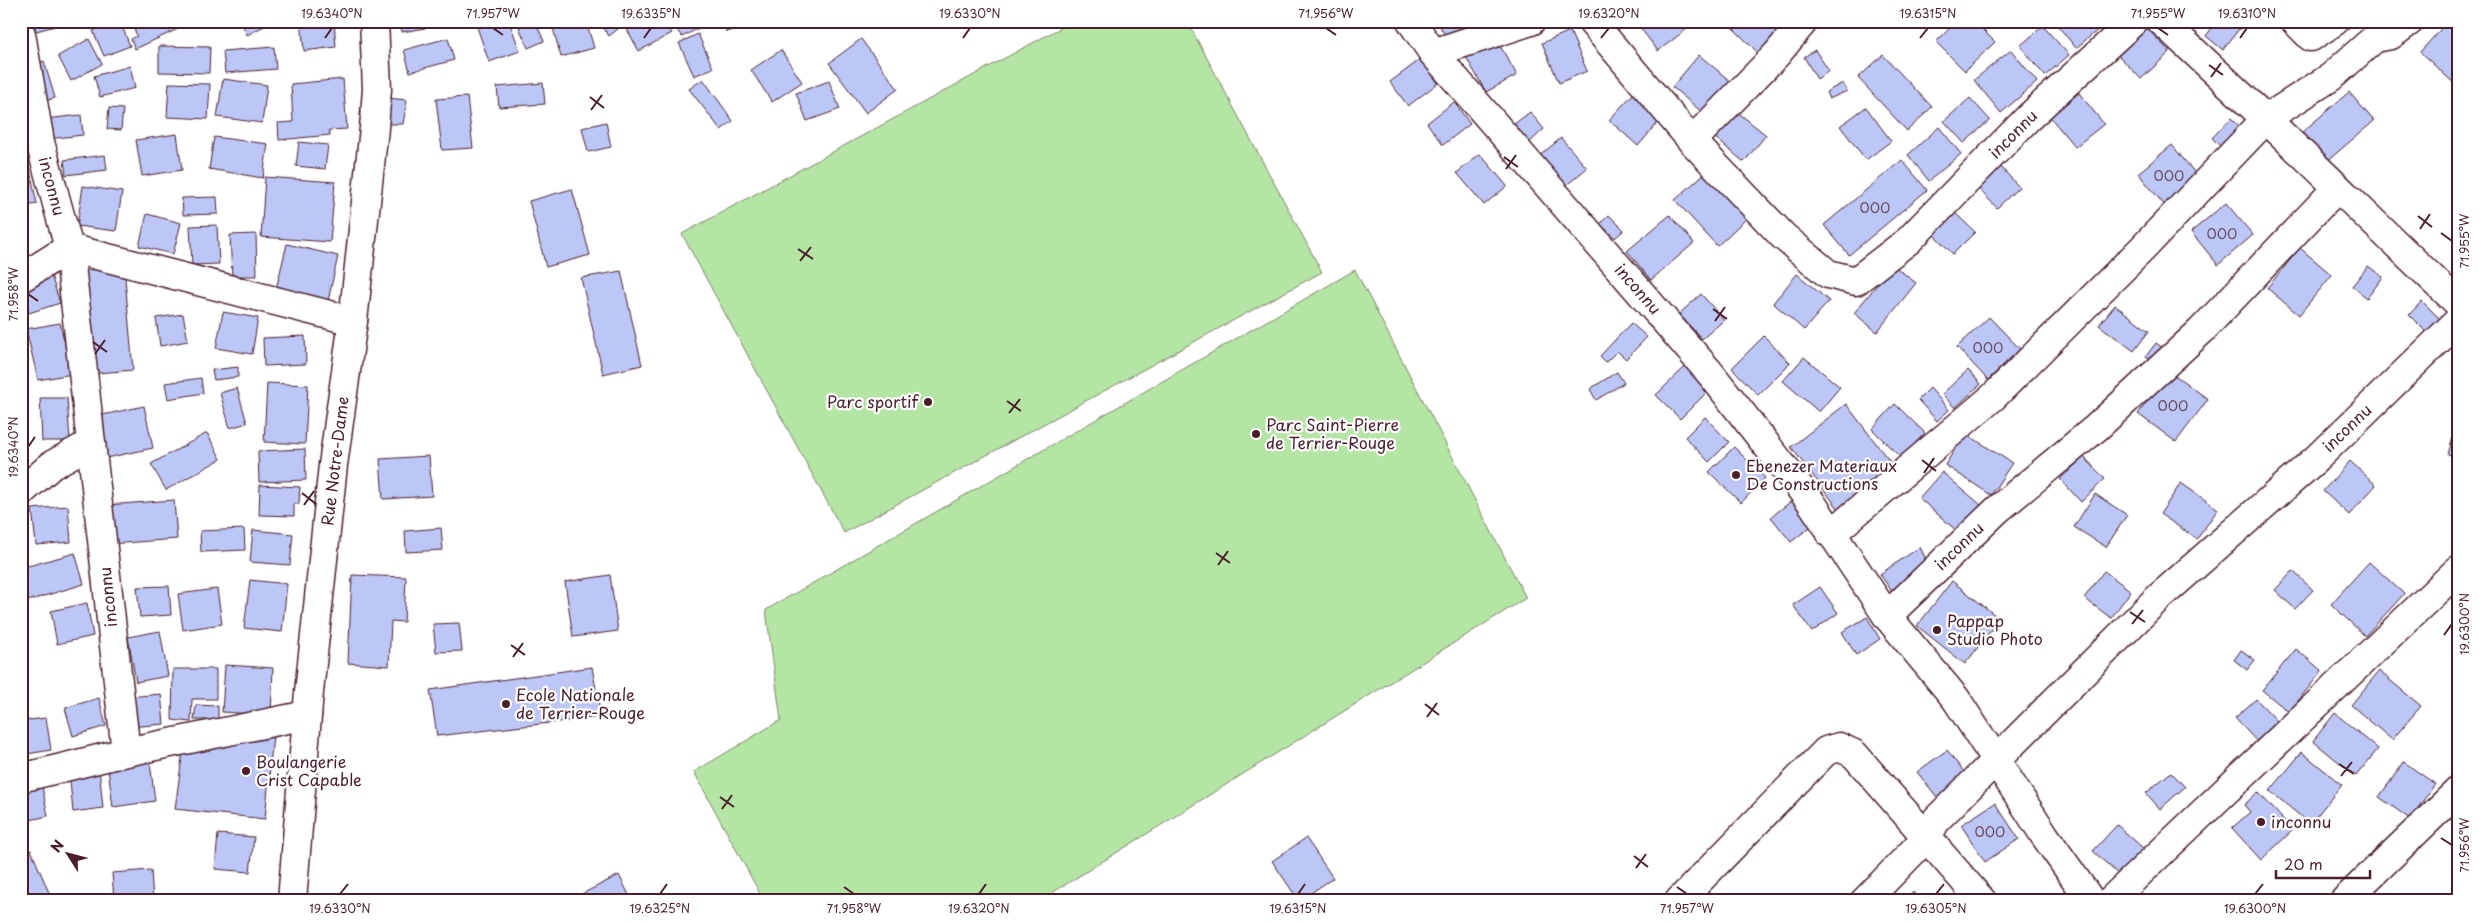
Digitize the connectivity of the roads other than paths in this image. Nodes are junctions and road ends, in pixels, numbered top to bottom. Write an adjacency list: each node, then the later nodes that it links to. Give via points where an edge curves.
1 (374, 21): 19 (street, Rue Notre-Dame, via 377,89)
2 (1411, 21): 12 (street, inconnu)
3 (1531, 21): 12 (street)
4 (1590, 21): 14 (street, inconnu)
5 (1804, 21): 14 (street)
6 (2134, 21): 14 (street, inconnu, via 2028,118 1909,240 1856,281 1828,274 1783,236)
7 (2161, 21): 13 (street)
8 (2295, 21): 9 (street, via 2311,37)
9 (2335, 21)
10 (2393, 26): 13 (street, via 2331,77)
11 (21, 34): 16 (street, inconnu, via 40,142)
12 (1433, 53): 23 (street, inconnu, via 1711,374 1811,502)
13 (2267, 118): 15 (street); 23 (street, via 2143,248 1993,397)
14 (1692, 141)
15 (2336, 188): 18 (street); 25 (street, inconnu, via 2201,331 2096,428 1996,510)
16 (69, 248): 17 (street); 19 (street); 21 (street, inconnu)
17 (21, 278)
18 (2458, 303)
19 (353, 321): 26 (street, Rue Notre-Dame)
20 (2458, 321): 28 (street, inconnu, via 2316,459 2156,600)
21 (91, 443): 22 (street, via 52,465); 27 (street, inconnu)
22 (21, 492)
23 (1831, 534): 25 (street, inconnu)
24 (2458, 570): 37 (street)
25 (1886, 616): 28 (street, inconnu, via 1956,699)
26 (307, 715): 27 (street); 32 (street, Rue Notre-Dame)
27 (126, 752): 29 (street)
28 (1995, 760): 31 (street, inconnu, via 1937,820); 36 (street, inconnu)
29 (21, 778)
30 (2458, 791): 38 (street)
31 (1927, 837): 33 (street, via 1854,754 1840,747 1826,750); 34 (street, inconnu); 35 (street)
32 (292, 901)
33 (1680, 901)
34 (1865, 901)
35 (1982, 901)
36 (2091, 901)
37 (2110, 901)
38 (2344, 901)

